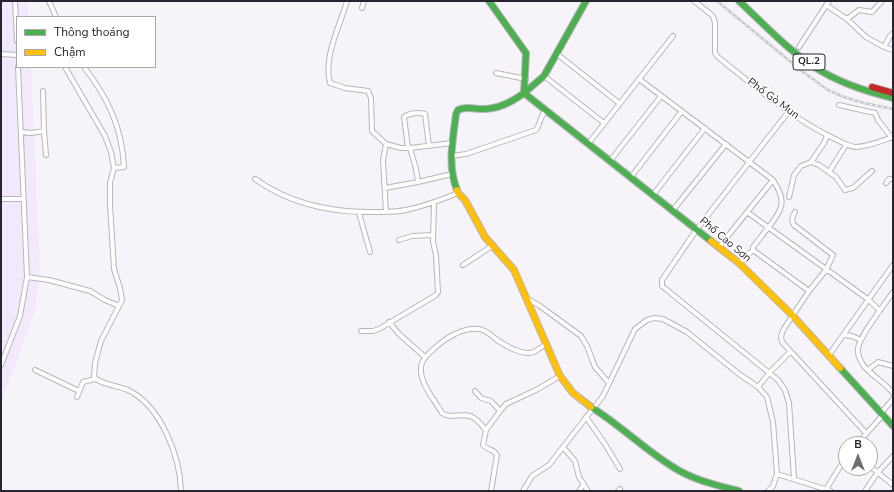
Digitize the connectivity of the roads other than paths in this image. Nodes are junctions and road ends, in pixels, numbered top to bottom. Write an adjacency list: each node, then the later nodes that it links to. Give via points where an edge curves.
1 (16, 1): 13 (street)
2 (49, 1): 14 (street)
3 (347, 1): 50 (street, via 331,49 330,83 368,91 372,131)
4 (364, 1): 12 (street)
5 (489, 1): 31 (main road, via 526,53)
6 (586, 1): 24 (main road)
7 (694, 1): 42 (street, Phố Gò Mun, via 713,16 715,53 718,57)
8 (739, 1): 37 (main road, QL.2, via 796,52 821,70 856,88)
9 (747, 1): 16 (main road)
10 (882, 1): 15 (street, via 872,12 859,10)
11 (826, 2): 15 (street); 20 (street)
12 (362, 8)
13 (16, 16)
14 (56, 16)
15 (847, 19): 21 (street, via 866,37)
16 (776, 27)
17 (893, 33): 21 (street)
18 (673, 36): 32 (street)
19 (794, 42): 20 (main road, QL.2)
20 (799, 47): 34 (main road, QL.2, via 823,66 847,79)
21 (884, 47): 22 (street)
22 (893, 50)
23 (1, 54): 25 (street)
24 (557, 54): 30 (main road); 38 (street)
25 (16, 55)
26 (18, 68): 46 (street)
27 (65, 68): 61 (street, via 105,136)
28 (85, 68): 61 (street, via 105,97 116,122 124,167)
29 (496, 72): 31 (street)
30 (544, 76): 35 (main road); 43 (street)
31 (526, 79): 35 (main road)
32 (639, 79): 36 (street); 38 (street)
33 (43, 91): 45 (street)
34 (893, 92)
35 (524, 93): 40 (main road, Phố Cao Sơn); 49 (main road, via 497,107 458,110)
36 (660, 96): 41 (street); 58 (street)
37 (893, 98)
38 (619, 103): 43 (street)
39 (839, 104): 48 (street, via 875,113)
40 (546, 110): 51 (main road, Phố Cao Sơn); 57 (street, via 540,117 536,130 466,154)
41 (682, 112): 44 (street); 65 (street)
42 (789, 112): 47 (street, Phố Gò Mun); 59 (street)
43 (604, 123): 51 (street)
44 (705, 128): 52 (street); 73 (street)
45 (44, 131): 46 (street); 56 (street)
46 (21, 132): 75 (street)
47 (827, 136): 53 (street, Phố Gò Mun); 60 (street)
48 (892, 137): 53 (street, Phố Gò Mun, via 862,146)
49 (452, 143): 54 (street); 57 (main road)
50 (386, 144): 55 (street); 71 (street)
51 (588, 144): 58 (main road, Phố Cao Sơn)
52 (726, 144): 59 (street); 78 (street)
53 (846, 145): 63 (street)
54 (429, 146): 55 (street); 55 (street, via 425,114 418,113 404,117)
55 (409, 148): 69 (street)
56 (46, 155)
57 (451, 156): 64 (main road)
58 (610, 160): 65 (main road, Phố Cao Sơn)
59 (749, 162): 68 (street); 84 (street)
60 (811, 162): 63 (street); 74 (street, via 801,166 794,175)
61 (114, 168): 100 (street, via 110,183 110,205 114,269 122,295)
62 (872, 171): 63 (street, via 853,188 847,190)
63 (829, 172)
64 (452, 174): 69 (street); 72 (main road)
65 (631, 176): 73 (main road, Phố Cao Sơn)
66 (893, 179): 70 (street)
67 (255, 180): 82 (street, via 278,194 317,207)
68 (773, 180): 80 (street); 83 (street, via 782,201 779,215)
69 (418, 182): 71 (street)
70 (886, 183)
71 (385, 188): 79 (street)
72 (458, 193): 77 (street); 87 (main road, via 465,200)
73 (653, 195): 78 (main road, Phố Cao Sơn)
74 (789, 197)
75 (23, 199): 76 (street); 95 (street)
76 (1, 200)
77 (434, 203): 79 (street); 85 (street)
78 (673, 210): 84 (main road, Phố Cao Sơn)
79 (386, 212): 82 (street)
80 (747, 212): 83 (street); 88 (street)
81 (795, 212): 94 (street, via 792,216 794,225 833,255)
82 (359, 213): 90 (street)
83 (768, 228): 89 (street); 94 (street)
84 (697, 229): 88 (main road, Phố Cao Sơn); 115 (street, via 662,280 662,286)
85 (433, 235): 86 (street, via 412,236); 103 (street, via 438,292)
86 (399, 240)
87 (492, 246): 93 (street); 98 (main road, via 514,270)
88 (719, 247): 91 (main road, Phố Cao Sơn)
89 (753, 250): 91 (street); 96 (street)
90 (370, 252)
91 (739, 263): 102 (main road, Phố Cao Sơn)
92 (893, 265): 99 (street)
93 (464, 266)
94 (826, 270): 96 (street); 99 (street)
95 (27, 277): 100 (street, via 85,289); 111 (street, via 20,316)
96 (809, 291): 102 (street)
97 (893, 293): 101 (street)
98 (528, 299): 107 (main road); 118 (street, via 581,336 595,367)
99 (869, 300): 101 (street); 105 (street)
100 (119, 306): 117 (street, via 101,341 95,363)
101 (880, 311): 106 (street)
102 (792, 315): 108 (street, via 781,332 780,339); 109 (main road, Phố Cao Sơn)
103 (388, 322): 104 (street, via 373,331); 110 (street)
104 (361, 331)
105 (844, 335): 106 (street); 109 (street)
106 (861, 340): 114 (street, via 858,353 862,364)
107 (547, 344): 110 (street, via 534,352 520,352 499,342 486,331 478,329 448,337); 116 (main road)
108 (790, 352): 115 (street); 131 (street)
109 (829, 355): 127 (main road, Phố Cao Sơn)
110 (425, 357): 130 (street, via 421,367 423,379 442,412 450,416 473,417)
111 (1, 365)
112 (893, 366): 114 (street, via 878,362)
113 (35, 370): 120 (street)
114 (868, 370): 122 (street, via 884,382)
115 (770, 372): 119 (street); 140 (street, via 785,390 789,403)
116 (560, 376): 125 (main road, via 573,394); 126 (street, via 506,404)
117 (95, 379): 120 (street, via 83,382); 144 (street, via 128,390 151,409 171,443 179,473)
118 (608, 382): 119 (street, via 635,329 654,318 663,319 687,332); 125 (street)
119 (758, 386): 138 (street, via 770,405)
120 (79, 391): 123 (street)
121 (475, 391): 126 (street, via 481,398 491,401)
122 (893, 393)
123 (76, 397)
124 (893, 399): 127 (street)
125 (594, 408): 128 (street); 149 (main road, via 674,468)
126 (500, 411): 130 (street)
127 (882, 414): 129 (main road, Phố Cao Sơn); 131 (street)
128 (586, 417): 133 (street); 135 (street)
129 (893, 426)
130 (486, 430): 145 (street, via 483,445 498,455)
131 (866, 433): 132 (street)
132 (864, 436)
133 (563, 447): 141 (street, via 575,461 576,471); 146 (street, via 549,465 532,476)
134 (893, 456): 137 (street)
135 (620, 470)
136 (838, 471): 143 (street)
137 (878, 472): 142 (street)
138 (777, 474): 140 (street); 150 (street, via 773,486)
139 (875, 476): 152 (street)
140 (794, 478): 143 (street)
141 (583, 485): 147 (street); 148 (street)
142 (893, 485)
143 (826, 490): 151 (street)
144 (180, 491)
145 (491, 491)
146 (523, 491)
147 (579, 491)
148 (588, 491)
149 (739, 491)
150 (768, 491)
151 (831, 491)
152 (865, 491)

